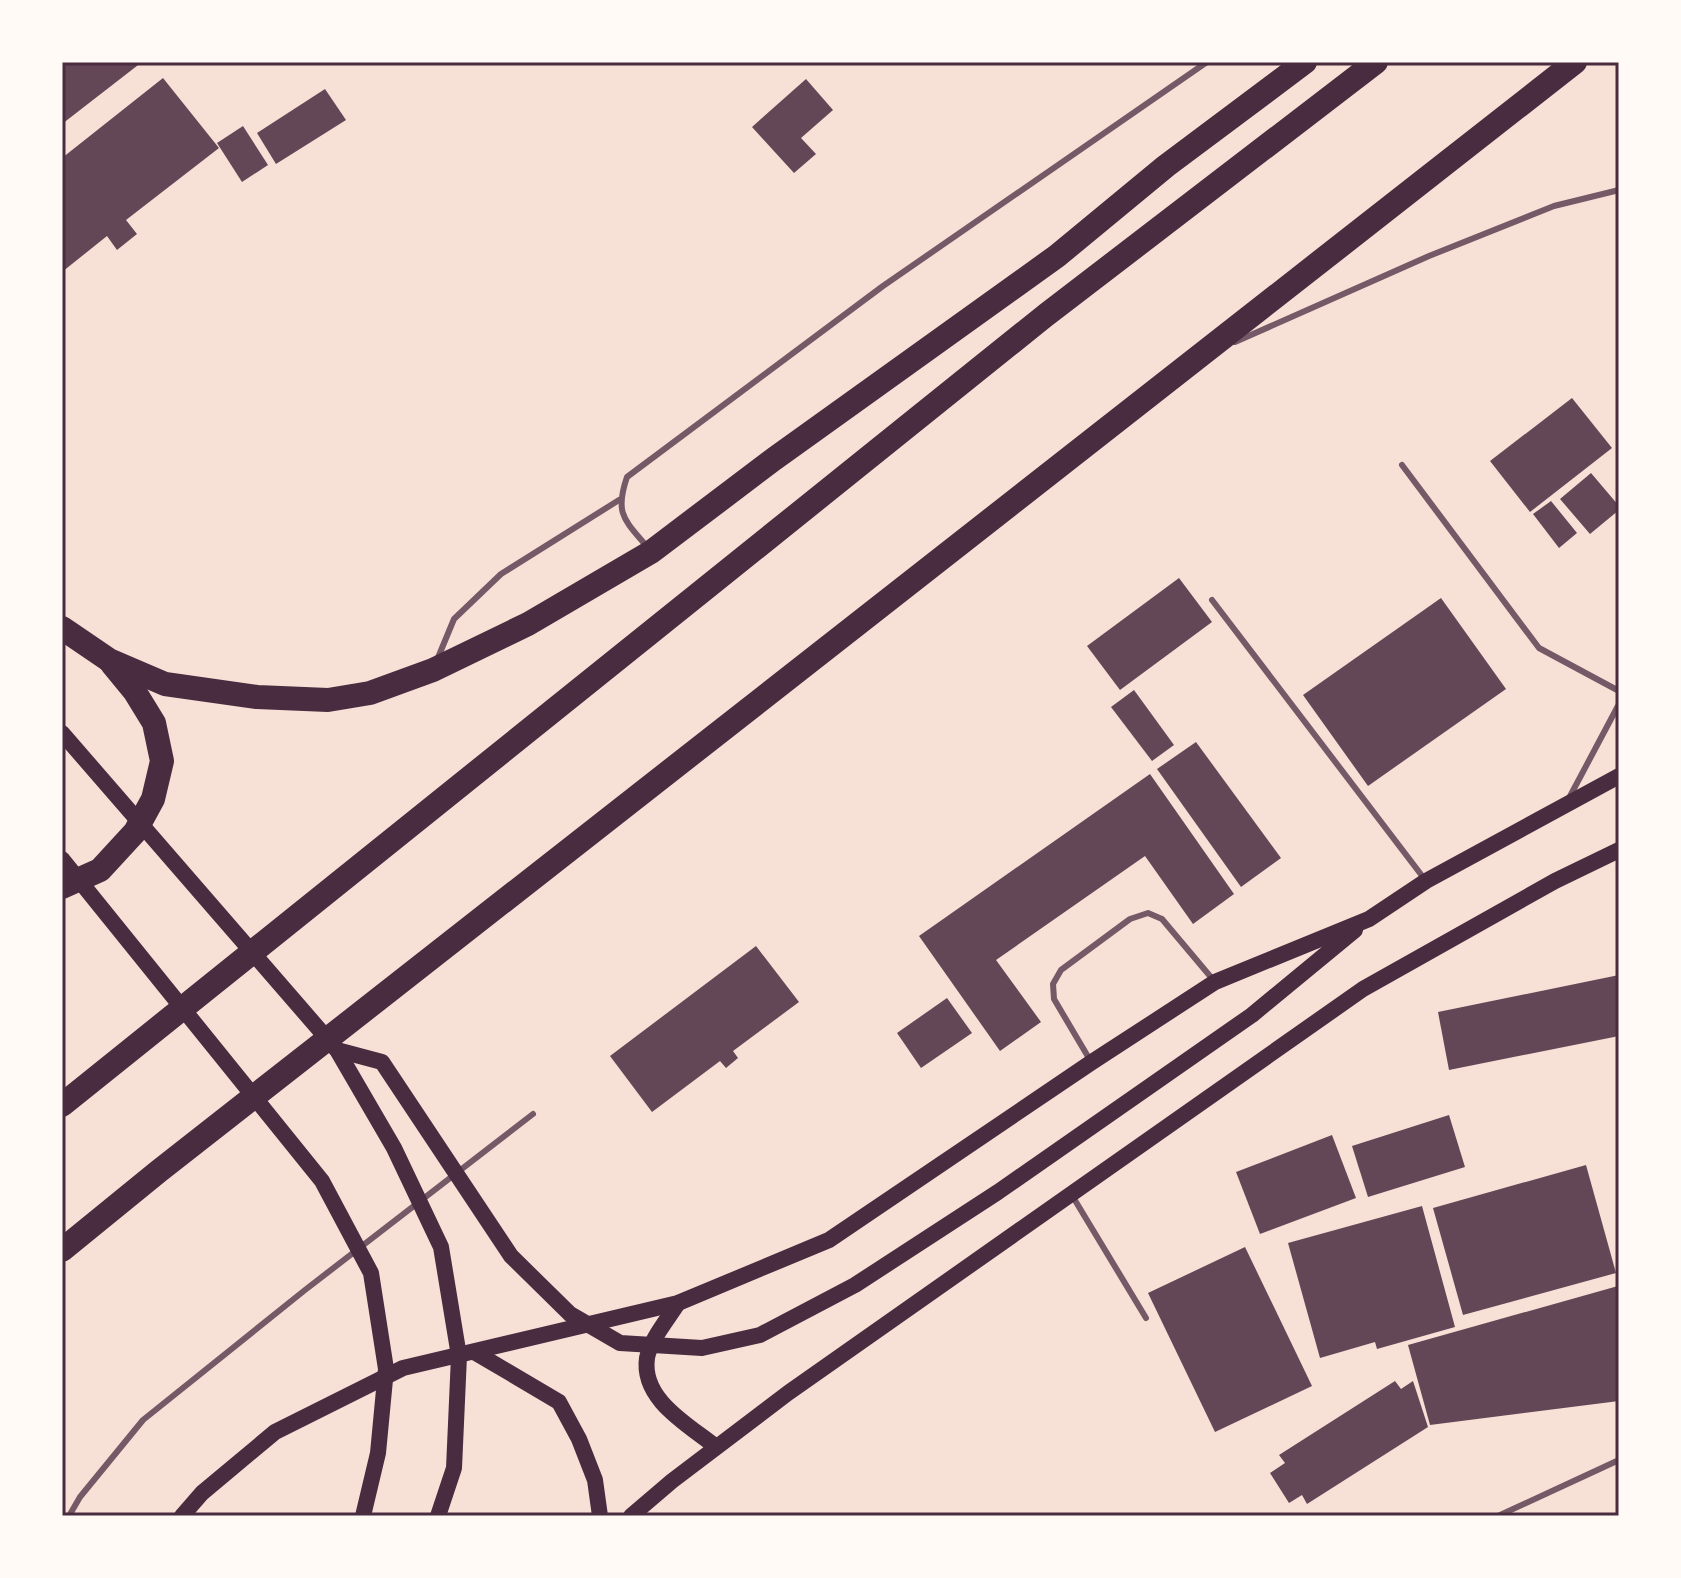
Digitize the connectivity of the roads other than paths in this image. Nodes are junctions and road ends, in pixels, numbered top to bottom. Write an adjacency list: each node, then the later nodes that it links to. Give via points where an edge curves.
1 (1207, 62): 8 (lane, via 755,381 627,477)
2 (1305, 62): 9 (highway, via 1057,256)
3 (1376, 62): 27 (highway, via 1046,315)
4 (1575, 62): 6 (highway)
5 (1619, 190): 6 (lane, via 1554,206 1429,256)
6 (1195, 360): 30 (highway)
7 (1402, 465): 14 (lane, via 1539,648)
8 (619, 500): 9 (lane, via 624,519); 13 (lane, via 501,574 454,619)
9 (651, 552): 13 (highway, via 528,624)
10 (1212, 600): 21 (lane)
11 (62, 628): 12 (highway)
12 (109, 660): 13 (highway, via 165,684 328,700 370,693); 22 (highway, via 154,723 162,761 153,799 135,832 100,870)
13 (433, 670)
14 (1619, 691)
15 (1619, 704): 18 (lane)
16 (62, 733): 25 (main road)
17 (1617, 776): 18 (main road)
18 (1566, 803): 21 (main road)
19 (1619, 850): 29 (main road, via 1363,989)
20 (62, 859): 38 (main road, via 322,1181 371,1273 386,1369 378,1453)
21 (1426, 881): 23 (main road)
22 (62, 887)
23 (1369, 919): 24 (main road); 25 (main road, via 1252,1015 855,1285 760,1335 702,1348 620,1343 570,1314 511,1256 382,1062)
24 (1215, 982): 26 (main road); 26 (lane, via 1162,919 1148,913 1130,919 1061,970 1053,984 1054,999)
25 (337, 1050): 39 (main road, via 394,1148 441,1247 459,1356 454,1468)
26 (1092, 1062): 31 (main road, via 829,1240)
27 (62, 1105)
28 (533, 1114): 36 (lane, via 143,1420)
29 (1071, 1194): 32 (lane); 34 (main road)
30 (62, 1250)
31 (678, 1303): 33 (main road); 34 (main road, via 647,1357 649,1376 662,1406)
32 (1146, 1318)
33 (476, 1353): 37 (main road, via 403,1368 275,1432); 40 (main road, via 559,1402 595,1480)
34 (716, 1447): 41 (main road)
35 (1619, 1460): 42 (lane)
36 (69, 1516)
37 (182, 1516)
38 (363, 1516)
39 (438, 1516)
40 (600, 1516)
41 (631, 1516)
42 (1498, 1516)

